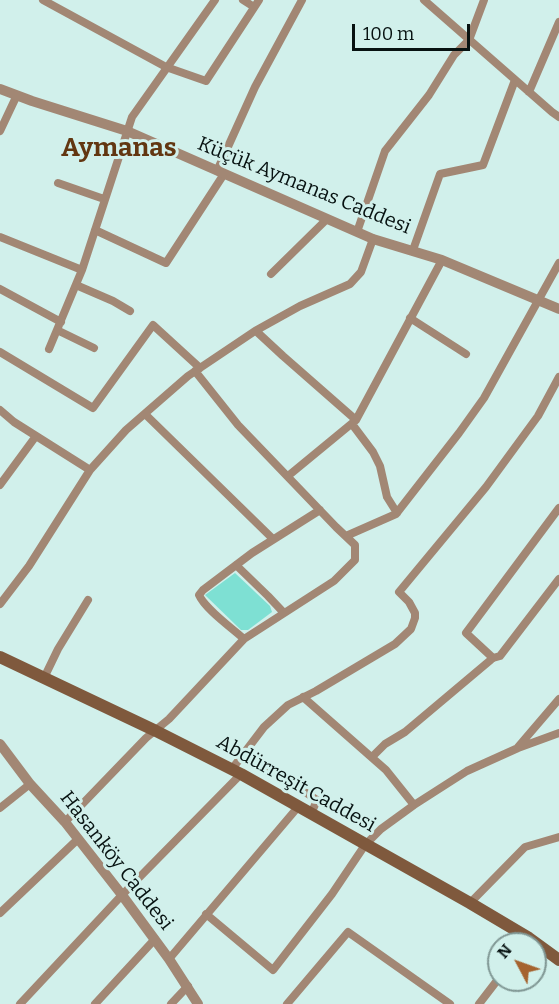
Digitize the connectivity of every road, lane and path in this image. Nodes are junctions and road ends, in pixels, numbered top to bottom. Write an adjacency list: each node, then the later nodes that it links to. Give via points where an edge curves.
1 (43, 0): 10 (street)
2 (215, 0): 10 (street)
3 (243, 0): 7 (street)
4 (302, 0): 18 (street, via 255,87)
5 (424, 0): 9 (street)
6 (484, 0): 9 (street)
7 (256, 3): 10 (street, via 206,81)
8 (559, 22): 13 (street)
9 (469, 40): 11 (street); 23 (street, via 385,151)
10 (166, 67): 17 (street, via 132,117)
11 (515, 80): 13 (street); 26 (street, via 483,165 440,174)
12 (0, 89): 14 (street, Küçük Aymanas Caddesi)
13 (529, 92): 15 (street)
14 (17, 95): 16 (street); 17 (street, Küçük Aymanas Caddesi)
15 (559, 117)
16 (0, 131)
17 (127, 131): 18 (street, Küçük Aymanas Caddesi); 20 (street)
18 (221, 172): 21 (street, Küçük Aymanas Caddesi); 22 (street, via 166,262)
19 (58, 183): 20 (street)
20 (104, 199): 22 (street)
21 (327, 219): 23 (street, Küçük Aymanas Caddesi); 30 (street)
22 (95, 230): 29 (street)
23 (357, 232): 25 (street, Küçük Aymanas Caddesi)
24 (0, 237): 29 (street)
25 (373, 239): 26 (street, Küçük Aymanas Caddesi); 38 (street, via 361,272 350,284)
26 (413, 250): 27 (street, Küçük Aymanas Caddesi)
27 (442, 260): 33 (street, Küçük Aymanas Caddesi); 36 (street)
28 (559, 263): 33 (street)
29 (82, 270): 31 (street)
30 (272, 274)
31 (76, 285): 35 (street); 37 (street)
32 (0, 289): 37 (street)
33 (539, 300): 34 (street, Küçük Aymanas Caddesi); 54 (street, via 484,398)
34 (559, 309)
35 (130, 310)
36 (410, 318): 42 (street); 47 (street)
37 (59, 326): 39 (street); 40 (street)
38 (256, 330): 43 (street); 47 (street)
39 (94, 348)
40 (49, 349)
41 (0, 352): 43 (street, via 93,408 153,325)
42 (466, 354)
43 (197, 370): 46 (street); 50 (street, via 238,425)
44 (559, 377): 66 (street, via 538,416 486,487 399,592 415,613 411,629 395,644)
45 (0, 410): 48 (street)
46 (145, 414): 49 (street); 56 (street)
47 (354, 422): 50 (street); 54 (street, via 381,466 387,497)
48 (36, 436): 49 (street); 51 (street)
49 (90, 470): 60 (street)
50 (288, 476): 53 (street)
51 (0, 484)
52 (559, 508): 63 (street, via 465,633)
53 (320, 510): 55 (street); 56 (street)
54 (397, 513): 55 (street)
55 (346, 536): 61 (street, via 355,545 355,560 334,581)
56 (273, 539): 57 (street)
57 (236, 565): 61 (street); 62 (street, via 199,595)
58 (559, 579): 63 (street, via 500,656)
59 (88, 600): 65 (street)
60 (0, 604)
61 (284, 614): 62 (street)
62 (244, 639): 68 (street)
63 (493, 658): 73 (street)
64 (1, 659): 65 (main road, Abdürreşit Caddesi)
65 (44, 678): 68 (main road, Abdürreşit Caddesi)
66 (303, 697): 72 (street, via 264,727); 73 (street)
67 (559, 699): 71 (street)
68 (156, 731): 74 (main road, Abdürreşit Caddesi); 80 (street)
69 (559, 734): 71 (street)
70 (0, 744): 75 (street, Hasanköy Caddesi)
71 (518, 748): 76 (street, via 467,771)
72 (246, 751): 74 (street); 79 (street, via 317,800)
73 (372, 758): 76 (street)
74 (236, 771): 77 (main road, Abdürreşit Caddesi); 84 (street)
75 (30, 784): 78 (street); 80 (street, Hasanköy Caddesi)
76 (414, 805): 83 (street)
77 (298, 807): 79 (main road, Abdürreşit Caddesi); 87 (street)
78 (0, 808)
79 (311, 814): 83 (main road, Abdürreşit Caddesi)
80 (66, 822): 82 (street, Hasanköy Caddesi)
81 (559, 837): 85 (street, via 525,847)
82 (78, 839): 84 (street, Hasanköy Caddesi); 86 (street)
83 (365, 844): 85 (main road, Abdürreşit Caddesi); 87 (street, via 273,970)
84 (122, 895): 89 (street, Hasanköy Caddesi); 93 (street)
85 (470, 903): 88 (main road, Abdürreşit Caddesi)
86 (0, 913)
87 (206, 914): 90 (street)
88 (514, 932)
89 (155, 939): 90 (street, Hasanköy Caddesi); 94 (street)
90 (169, 959): 91 (street, Hasanköy Caddesi)
91 (188, 986): 95 (street); 96 (street, Hasanköy Caddesi)
92 (488, 992): 99 (street)
93 (25, 1002)
94 (95, 1004)
95 (171, 1004)
96 (198, 1004)
97 (288, 1004): 98 (street, via 348,932)
98 (450, 1004)
99 (479, 1004)

